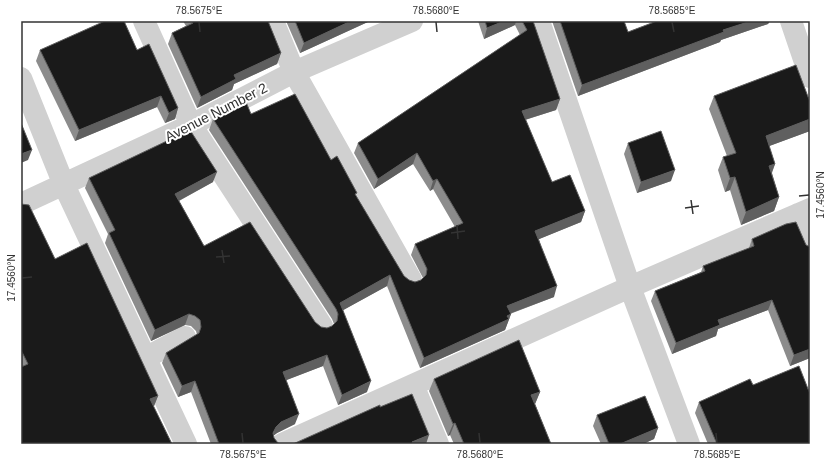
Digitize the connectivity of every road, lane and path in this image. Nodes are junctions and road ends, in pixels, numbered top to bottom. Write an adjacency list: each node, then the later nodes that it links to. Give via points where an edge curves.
1 (144, 21): 9 (street)
2 (273, 21): 6 (street)
3 (412, 21): 6 (street, Avenue Number 2)
4 (539, 21): 15 (street)
5 (792, 21): 7 (street)
6 (294, 72): 9 (street, Avenue Number 2); 14 (street)
7 (810, 77)
8 (21, 78): 10 (street)
9 (191, 125): 10 (street, Avenue Number 2); 16 (street)
10 (64, 185): 11 (street, Avenue Number 2); 18 (street)
11 (21, 204)
12 (804, 211): 13 (street); 15 (street)
13 (810, 246)
14 (411, 280)
15 (630, 287): 19 (street); 23 (street)
16 (322, 326)
17 (185, 338): 18 (street)
18 (145, 358): 20 (street)
19 (413, 385): 21 (street); 22 (street)
20 (186, 444)
21 (282, 444)
22 (438, 444)
23 (689, 444)

